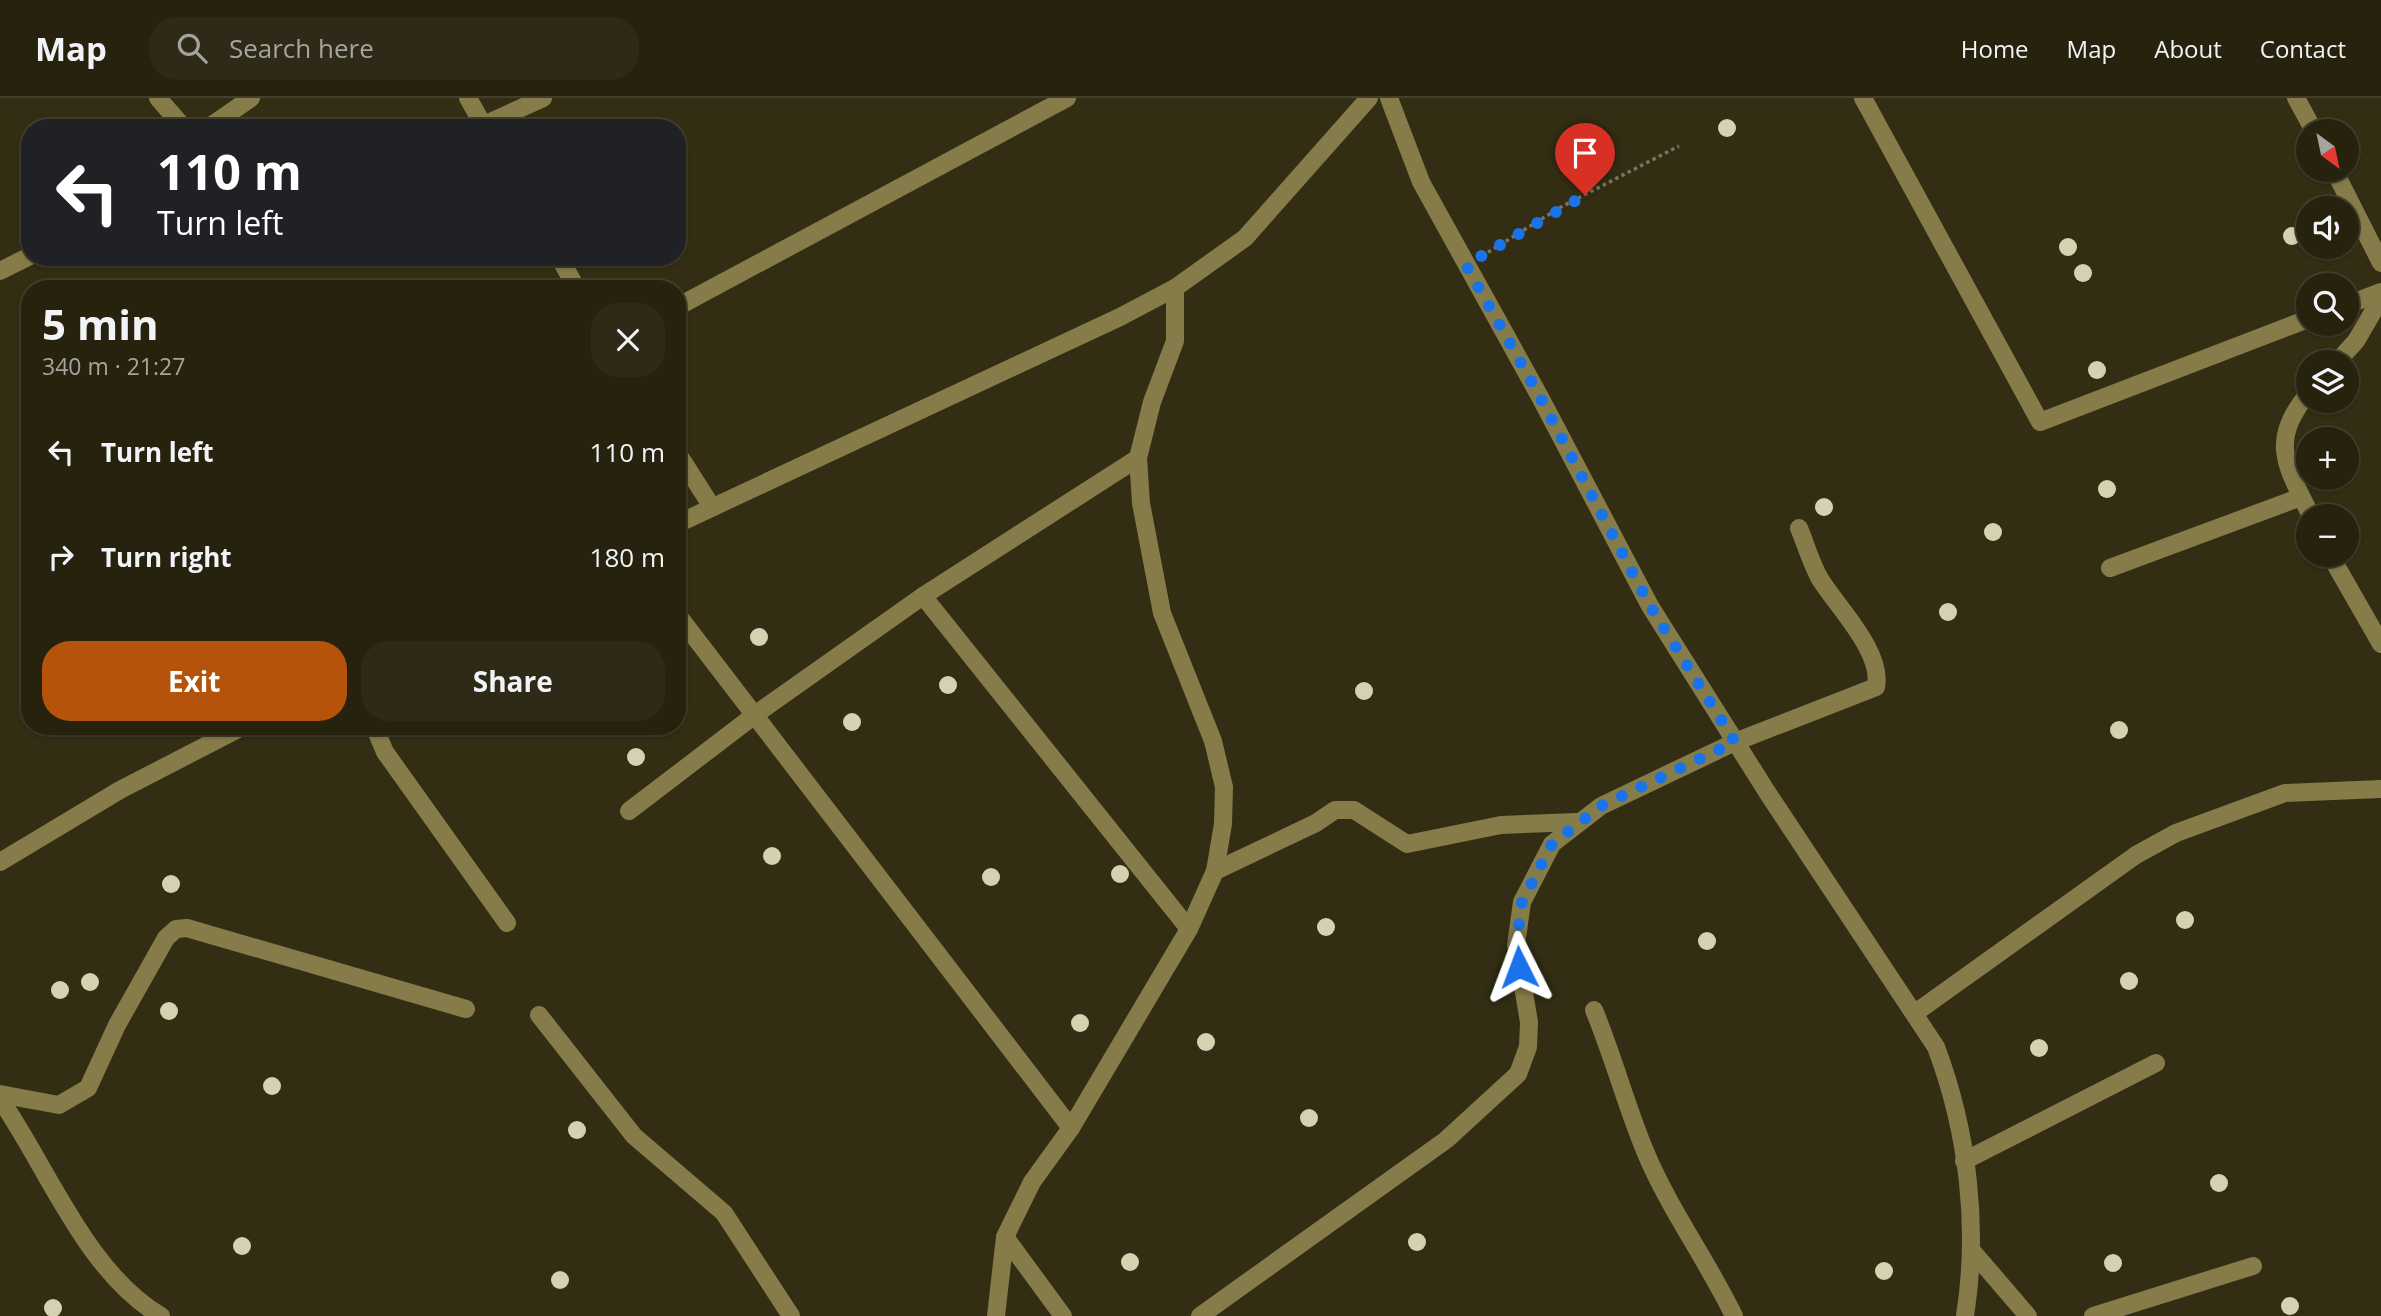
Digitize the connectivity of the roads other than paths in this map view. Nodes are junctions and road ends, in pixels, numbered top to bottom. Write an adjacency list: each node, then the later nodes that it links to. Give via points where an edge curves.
1 (158, 98): 10 (street)
2 (251, 98): 11 (street)
3 (468, 98): 12 (street)
4 (543, 98): 13 (street)
5 (1067, 98): 23 (street)
6 (1369, 98): 19 (street, via 1245,239)
7 (1389, 98): 42 (street, via 1421,182 1650,606)
8 (1863, 98): 24 (street, via 2040,422)
9 (2296, 98): 14 (street)
10 (176, 119)
11 (221, 119)
12 (480, 119)
13 (501, 119)
14 (2307, 119)
15 (2340, 182): 17 (street)
16 (21, 260): 18 (street)
17 (2381, 263)
18 (0, 271)
19 (1175, 288): 27 (street, via 1175,341 1152,402); 31 (street)
20 (2381, 292): 22 (street)
21 (2381, 299): 25 (street)
22 (2359, 300)
23 (686, 302)
24 (2296, 324)
25 (2348, 350)
26 (2296, 412): 29 (street, via 2285,429 2282,452)
27 (1138, 458): 36 (street); 47 (street, via 1141,503 1162,613 1213,741 1224,787)
28 (686, 466): 31 (street)
29 (2301, 497): 30 (street); 35 (street)
30 (2305, 504)
31 (712, 507): 32 (street)
32 (686, 520)
33 (1799, 528): 42 (street, via 1819,577 1871,654 1878,676 1876,687)
34 (2337, 567): 38 (street)
35 (2110, 568)
36 (923, 596): 39 (street); 49 (street)
37 (686, 625): 39 (street)
38 (2381, 644)
39 (757, 713): 44 (street); 56 (street)
40 (227, 735): 46 (street, via 120,790)
41 (377, 735): 48 (street, via 384,752)
42 (1735, 742): 45 (street); 52 (street)
43 (2381, 789): 52 (street, via 2285,793 2176,833 2136,855)
44 (629, 811)
45 (1577, 822): 47 (street, via 1501,825 1407,844 1354,810 1335,810); 65 (street, via 1552,844 1522,902 1516,945 1528,1047 1518,1074 1446,1140)
46 (0, 862)
47 (1215, 871): 49 (street)
48 (507, 923)
49 (1189, 929): 56 (street)
50 (467, 1009): 55 (street, via 187,928 176,929 166,937 117,1025 88,1088 59,1105)
51 (1594, 1010): 66 (street, via 1645,1151)
52 (1915, 1013): 57 (street, via 1936,1047 1948,1080)
53 (538, 1015): 62 (street, via 634,1136 724,1213)
54 (2156, 1063): 57 (street)
55 (0, 1096): 61 (street, via 109,1270)
56 (1070, 1128): 58 (street, via 1032,1182)
57 (1964, 1161): 59 (street)
58 (1005, 1237): 63 (street); 64 (street)
59 (1973, 1251): 67 (street); 68 (street)
60 (2253, 1266): 69 (street)
61 (161, 1316)
62 (791, 1316)
63 (996, 1316)
64 (1063, 1316)
65 (1200, 1316)
66 (1734, 1316)
67 (1965, 1316)
68 (2028, 1316)
69 (2093, 1316)

